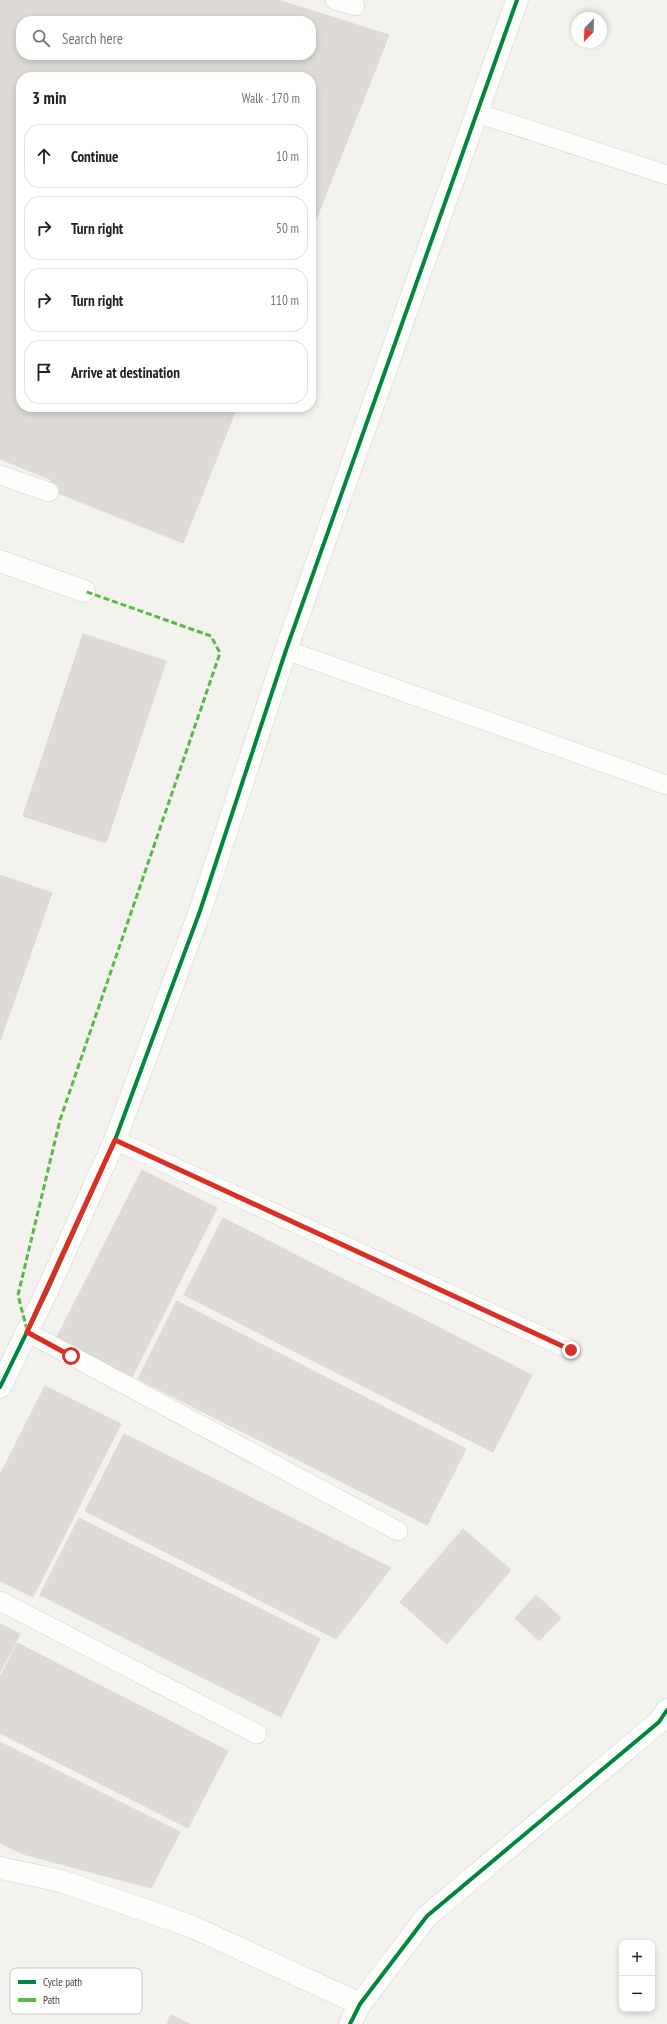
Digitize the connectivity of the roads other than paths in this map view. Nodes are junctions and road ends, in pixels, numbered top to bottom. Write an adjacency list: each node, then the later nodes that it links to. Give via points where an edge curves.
1 (335, 0): 3 (lane)
2 (517, 0): 4 (street)
3 (355, 6)
4 (477, 112): 5 (lane); 10 (street)
5 (667, 175)
6 (0, 475): 7 (lane)
7 (49, 492)
8 (0, 561): 9 (street)
9 (84, 591)
10 (286, 650): 11 (lane); 12 (street, via 200,911)
11 (667, 785)
12 (115, 1140): 13 (street); 14 (lane)
13 (27, 1332): 15 (street); 16 (lane)
14 (571, 1350)
15 (0, 1387)
16 (398, 1531)
17 (0, 1601): 19 (lane)
18 (664, 1719): 21 (street, via 427,1916)
19 (257, 1734)
20 (0, 1868): 21 (street, via 61,1881 193,1927)
21 (360, 2004): 22 (street)
22 (350, 2024)

